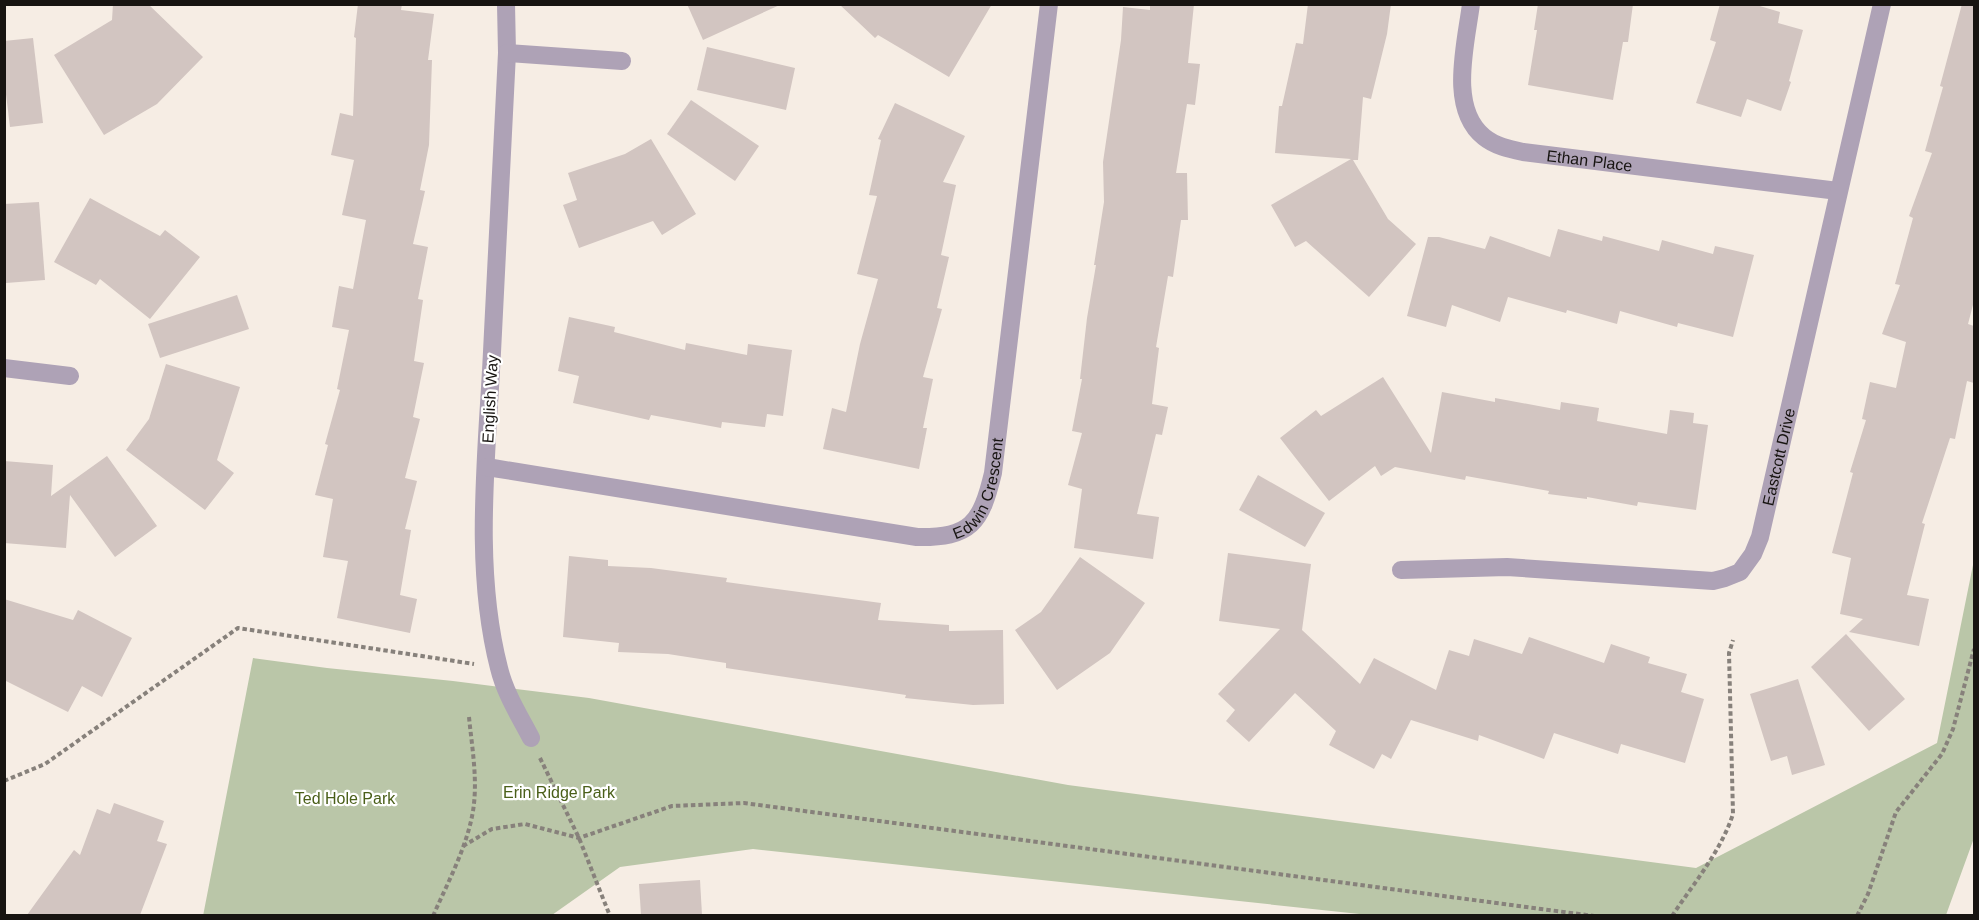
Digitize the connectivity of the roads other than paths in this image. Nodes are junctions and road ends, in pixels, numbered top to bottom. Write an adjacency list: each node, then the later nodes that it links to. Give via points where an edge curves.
1 (506, 4): 5 (street, English Way)
2 (1049, 4): 10 (street, Edwin Crescent, via 993,473 988,495 972,525 946,537 917,537)
3 (1471, 4): 7 (street, Ethan Place, via 1461,78 1464,101 1476,129 1494,143 1523,152)
4 (1881, 4): 7 (street, Eastcott Drive)
5 (507, 53): 6 (street); 10 (street, English Way)
6 (621, 62)
7 (1838, 190): 11 (street, Eastcott Drive, via 1760,537 1740,572 1698,581 1507,567)
8 (4, 368): 9 (street)
9 (70, 376)
10 (486, 467): 12 (street, English Way, via 486,600 499,668)
11 (1401, 570)
12 (531, 738)

